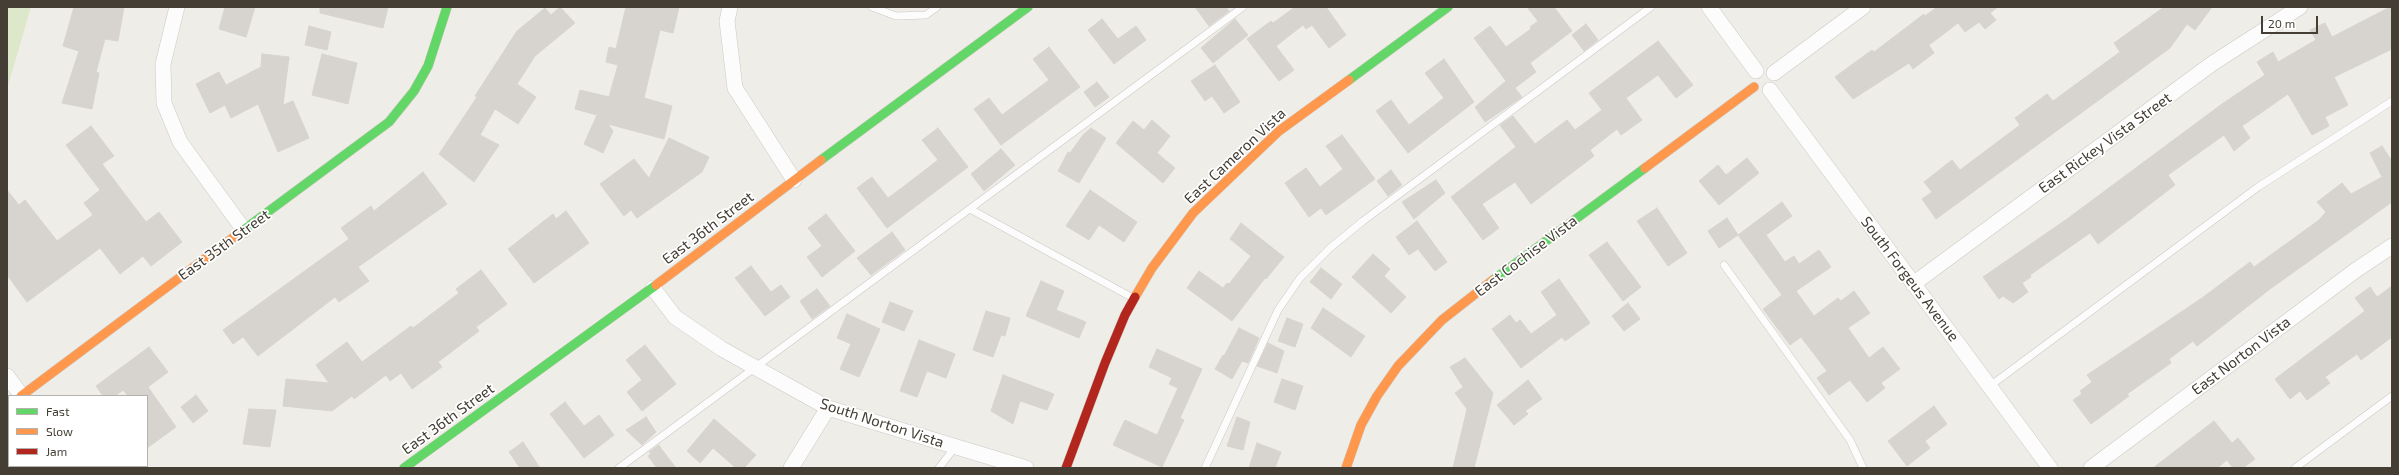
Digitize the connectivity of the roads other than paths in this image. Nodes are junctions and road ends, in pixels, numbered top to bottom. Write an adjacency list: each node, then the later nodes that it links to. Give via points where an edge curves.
1 (177, 7): 20 (street, via 163,64 164,103 180,142)
2 (447, 7): 20 (street, East 35th Street, via 428,66 418,85 389,122)
3 (730, 7): 18 (street, via 728,21 734,88)
4 (872, 7): 5 (lane, via 896,16 926,15)
5 (937, 7)
6 (1028, 7): 18 (street, East 36th Street)
7 (1244, 7): 19 (lane)
8 (1448, 7): 25 (street, East Cameron Vista, via 1279,131 1230,175 1193,213 1152,268)
9 (1651, 7): 40 (lane, via 1363,221 1310,268 1278,310)
10 (1709, 7): 13 (street)
11 (1863, 7): 14 (street)
12 (2297, 8): 23 (street, East Rickey Vista Street, via 2213,63)
13 (1756, 71): 14 (street, via 1767,68); 15 (street, via 1752,78)
14 (1774, 73): 16 (street, via 1776,81)
15 (1754, 87): 16 (street, via 1762,92); 41 (street, East Cochise Vista, via 1442,320 1398,366 1377,396 1361,425)
16 (1770, 90): 23 (street, South Forgeus Avenue)
17 (2392, 101): 28 (lane, via 2258,187)
18 (794, 180): 24 (street, East 36th Street)
19 (970, 209): 25 (lane); 26 (lane)
20 (244, 230): 30 (street, East 35th Street)
21 (2392, 246): 44 (street, East Norton Vista, via 2356,270)
22 (1724, 265): 42 (lane, via 1850,440)
23 (1913, 284): 28 (street, South Forgeus Avenue)
24 (653, 288): 26 (street, South Norton Vista, via 675,317); 34 (street, East 36th Street)
25 (1135, 299): 39 (street, East Cameron Vista, via 1105,363)
26 (754, 368): 32 (street, South Norton Vista); 35 (lane)
27 (7, 376): 29 (street)
28 (1990, 386): 43 (street, South Forgeus Avenue)
29 (21, 395)
30 (23, 395)
31 (2392, 396): 45 (lane)
32 (828, 408): 33 (street, South Norton Vista); 36 (street)
33 (955, 446): 37 (lane); 38 (street, South Norton Vista)
34 (404, 468)
35 (619, 468)
36 (791, 468)
37 (939, 468)
38 (1026, 468)
39 (1066, 468)
40 (1205, 468)
41 (1346, 468)
42 (1863, 468)
43 (2050, 468)
44 (2091, 468)
45 (2295, 468)

